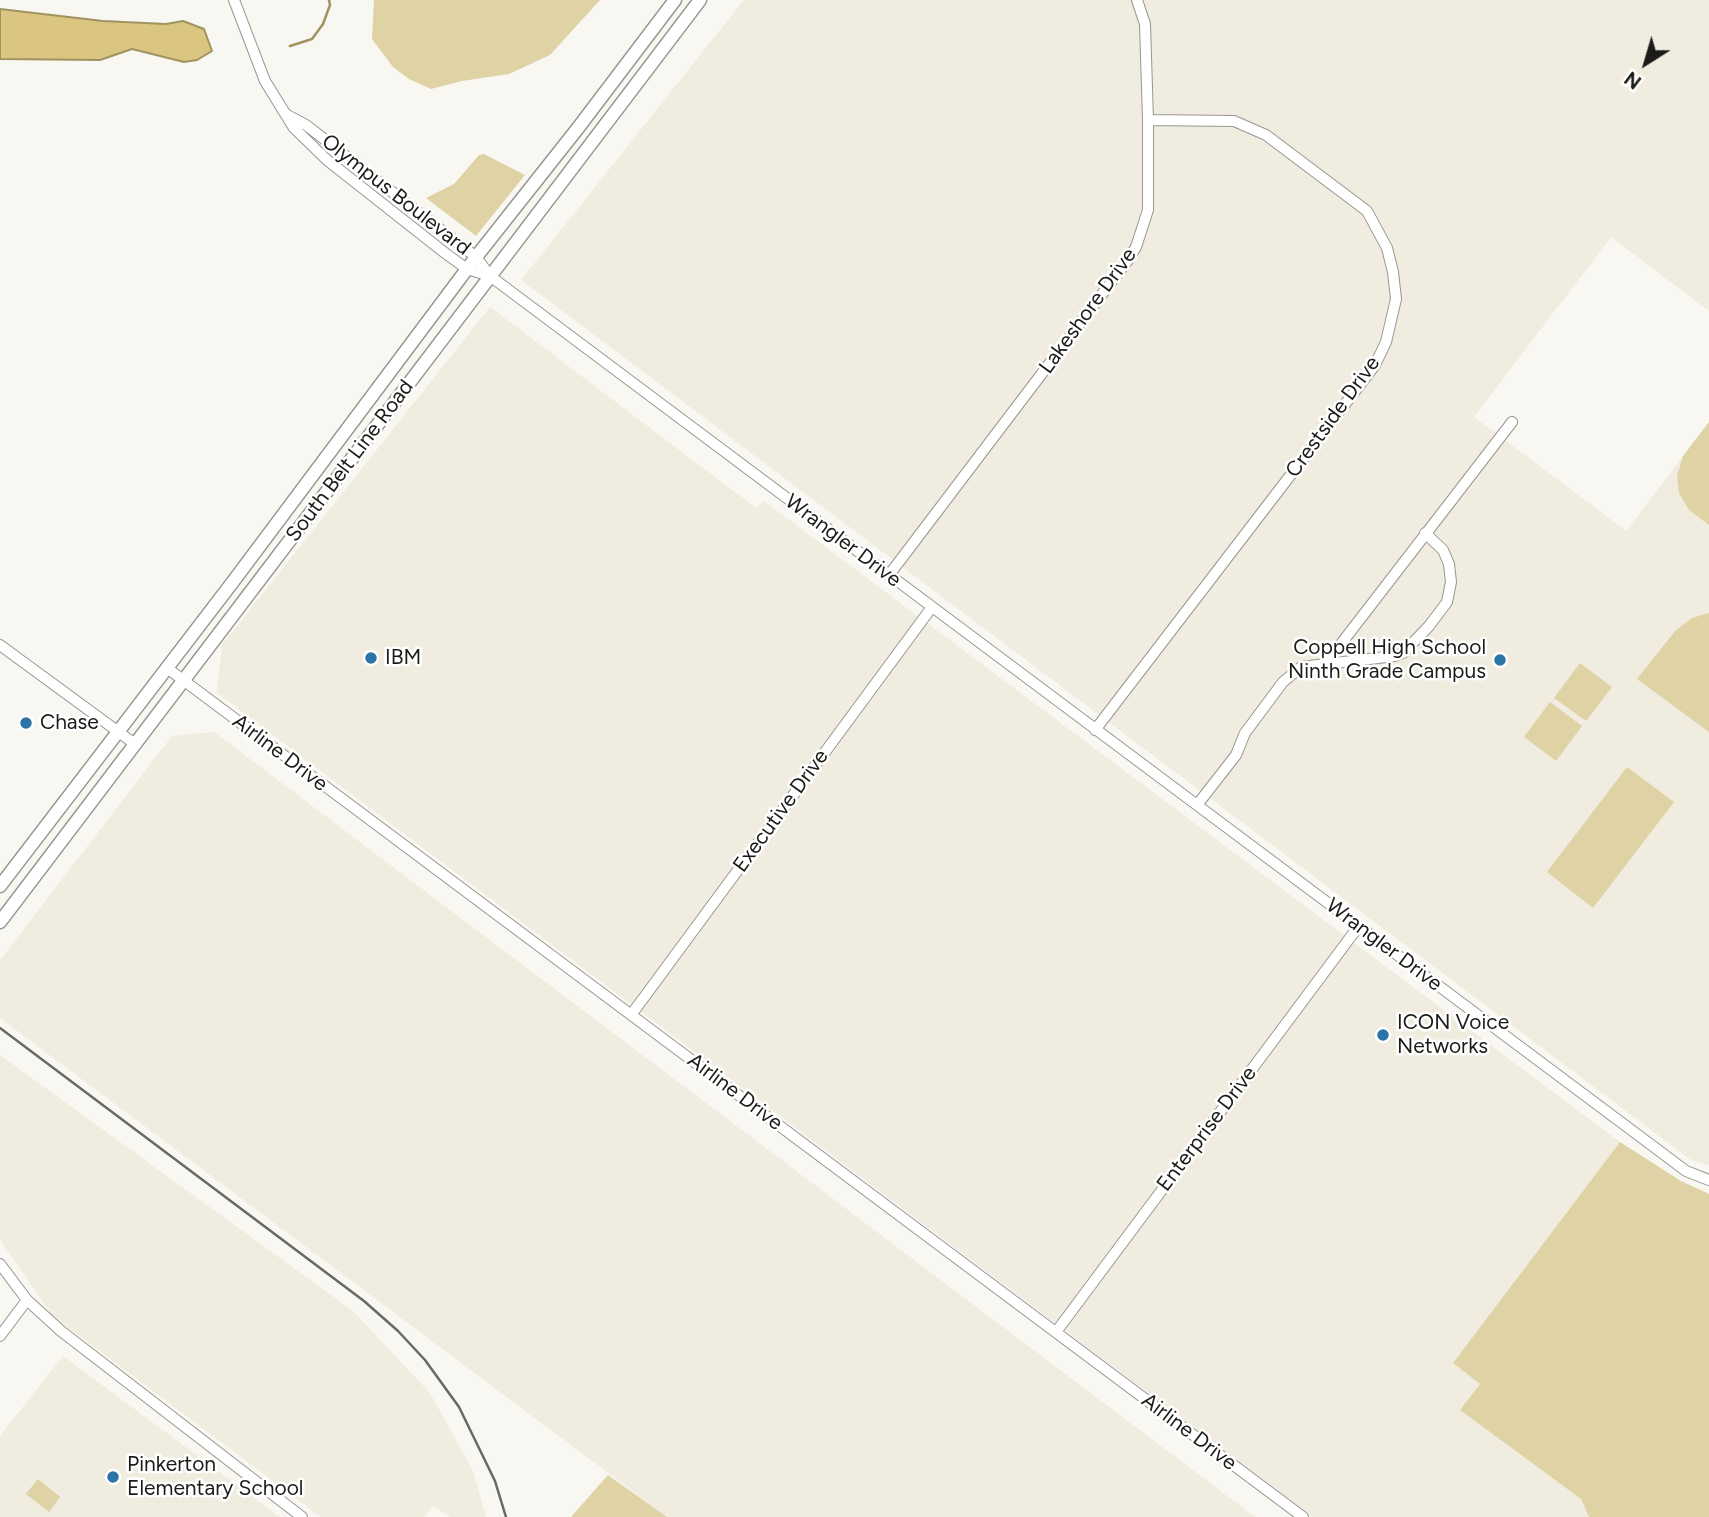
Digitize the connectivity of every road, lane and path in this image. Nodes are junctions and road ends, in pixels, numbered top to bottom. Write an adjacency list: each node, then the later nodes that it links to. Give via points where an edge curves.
1 (234, 0): 5 (street, Olympus Boulevard, via 265,81)
2 (675, 0): 9 (main road, South Belt Line Road)
3 (700, 0): 11 (main road, South Belt Line Road)
4 (1138, 0): 6 (street, Lakeshore Drive, via 1145,24)
5 (287, 115): 7 (street, Olympus Boulevard); 8 (street, Olympus Boulevard, via 294,128)
6 (1149, 120): 16 (street, Lakeshore Drive, via 1147,210 1136,247); 22 (street, Crestside Drive, via 1234,121 1266,135 1367,211 1387,248 1396,299 1386,342 1375,365)
7 (359, 167): 8 (street); 9 (street, Olympus Boulevard)
8 (351, 178): 10 (street, Olympus Boulevard)
9 (476, 257): 10 (main road, South Belt Line Road); 11 (street, Olympus Boulevard)
10 (467, 269): 11 (street, Olympus Boulevard); 13 (main road, South Belt Line Road)
11 (490, 276): 14 (main road, South Belt Line Road); 16 (street, Wrangler Drive)
12 (1512, 422): 15 (street)
13 (309, 481): 14 (main road); 20 (main road, South Belt Line Road)
14 (324, 494): 21 (main road, South Belt Line Road)
15 (1425, 533): 19 (street); 19 (street, via 1443,550 1451,582 1447,602 1429,626 1395,656)
16 (889, 575): 17 (street, Wrangler Drive)
17 (932, 607): 22 (street, Wrangler Drive); 29 (street, Executive Drive)
18 (0, 645): 23 (street)
19 (1327, 663): 25 (street, via 1301,667 1283,682 1245,733 1236,755)
20 (167, 668): 21 (street, Airline Drive); 23 (main road, South Belt Line Road)
21 (183, 680): 24 (main road, South Belt Line Road); 29 (street, Airline Drive)
22 (1095, 730): 25 (street, Wrangler Drive)
23 (118, 731): 24 (street); 26 (main road, South Belt Line Road)
24 (135, 744): 27 (main road, South Belt Line Road)
25 (1196, 805): 28 (street, Wrangler Drive)
26 (0, 886)
27 (0, 922)
28 (1358, 927): 30 (street, Wrangler Drive, via 1686,1171); 33 (street, Enterprise Drive)
29 (631, 1015): 33 (street, Airline Drive)
30 (1709, 1180)
31 (0, 1264): 32 (street)
32 (27, 1300): 34 (street); 35 (street)
33 (1056, 1332): 36 (street, Airline Drive)
34 (0, 1336)
35 (302, 1517)
36 (1303, 1517)

